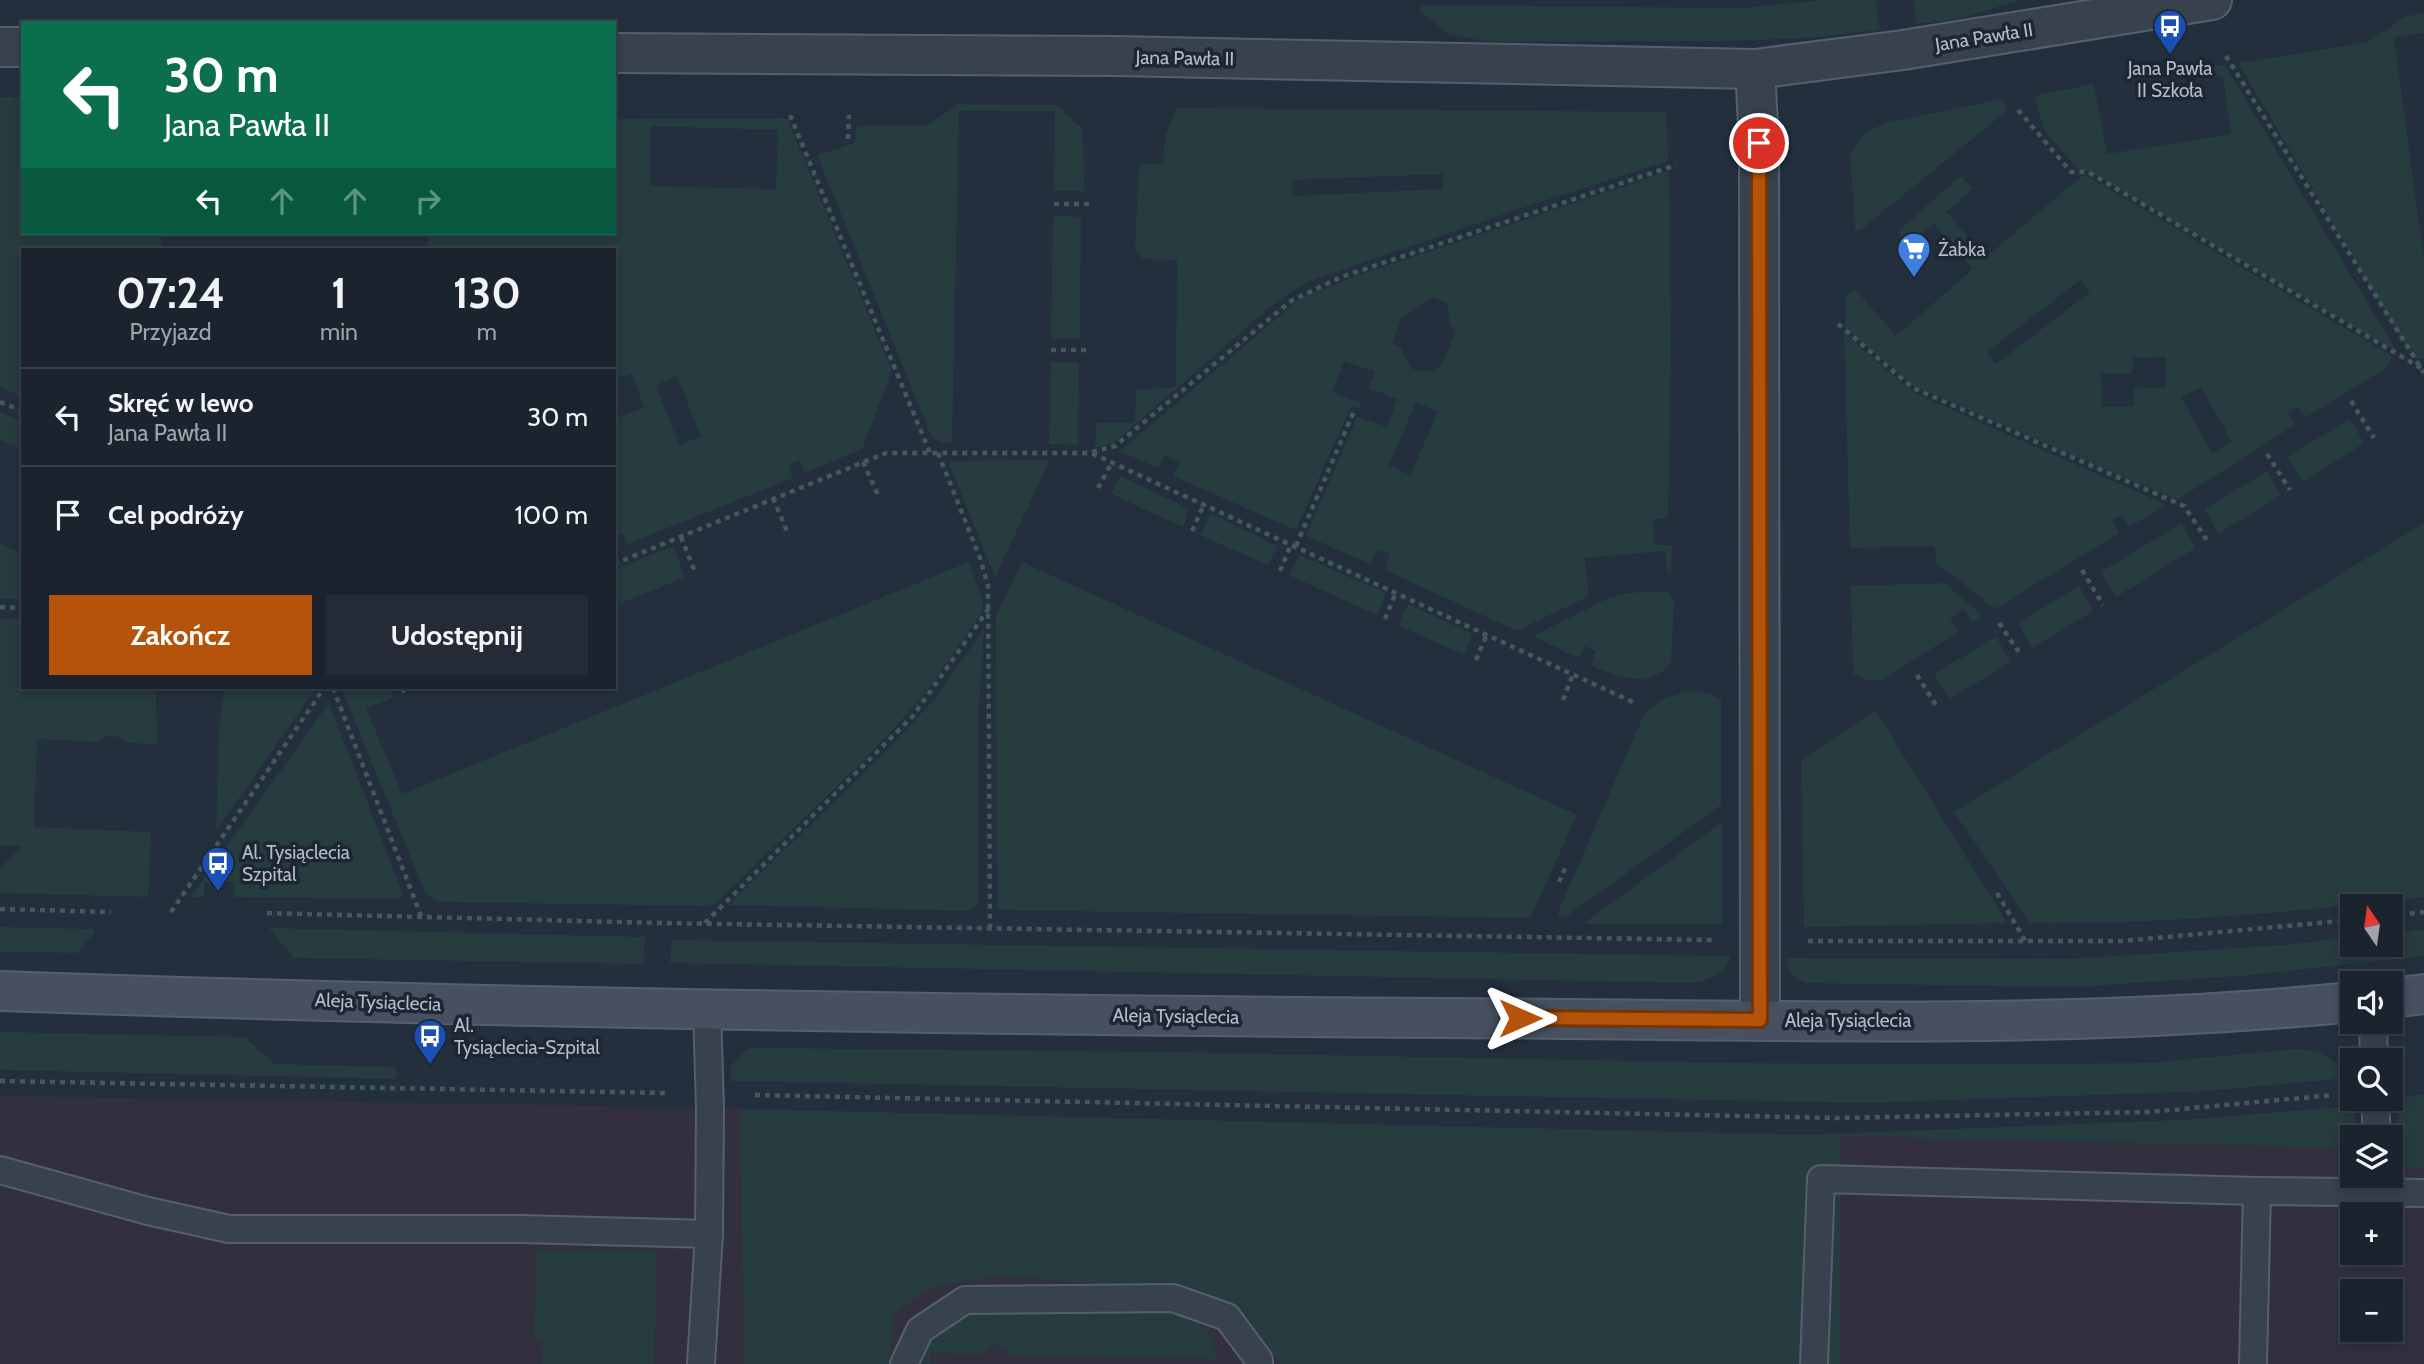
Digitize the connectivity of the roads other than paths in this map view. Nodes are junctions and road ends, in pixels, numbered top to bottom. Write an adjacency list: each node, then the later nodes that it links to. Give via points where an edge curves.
1 (2212, 0): 5 (street, Jana Pawła II)
2 (0, 47): 3 (street)
3 (21, 47)
4 (616, 53): 5 (street, Jana Pawła II, via 1156,57)
5 (1755, 69): 11 (street, via 1759,143)
6 (0, 991): 10 (street, Aleja Tysiąclecia)
7 (2424, 994): 8 (street)
8 (2403, 996)
9 (2340, 1003): 11 (street, Aleja Tysiąclecia, via 2239,1013 2031,1021)
10 (707, 1009): 11 (street, Aleja Tysiąclecia); 17 (lane)
11 (1760, 1020)
12 (0, 1170): 17 (lane, via 229,1229)
13 (2340, 1186): 15 (lane)
14 (2398, 1188): 16 (lane)
15 (2257, 1191): 21 (lane, via 1821,1179); 22 (lane)
16 (2424, 1193)
17 (709, 1234): 18 (lane)
18 (701, 1364)
19 (904, 1364): 20 (lane, via 920,1330 965,1300 1159,1298 1173,1298 1227,1317)
20 (1259, 1364)
21 (1814, 1364)
22 (2253, 1364)

